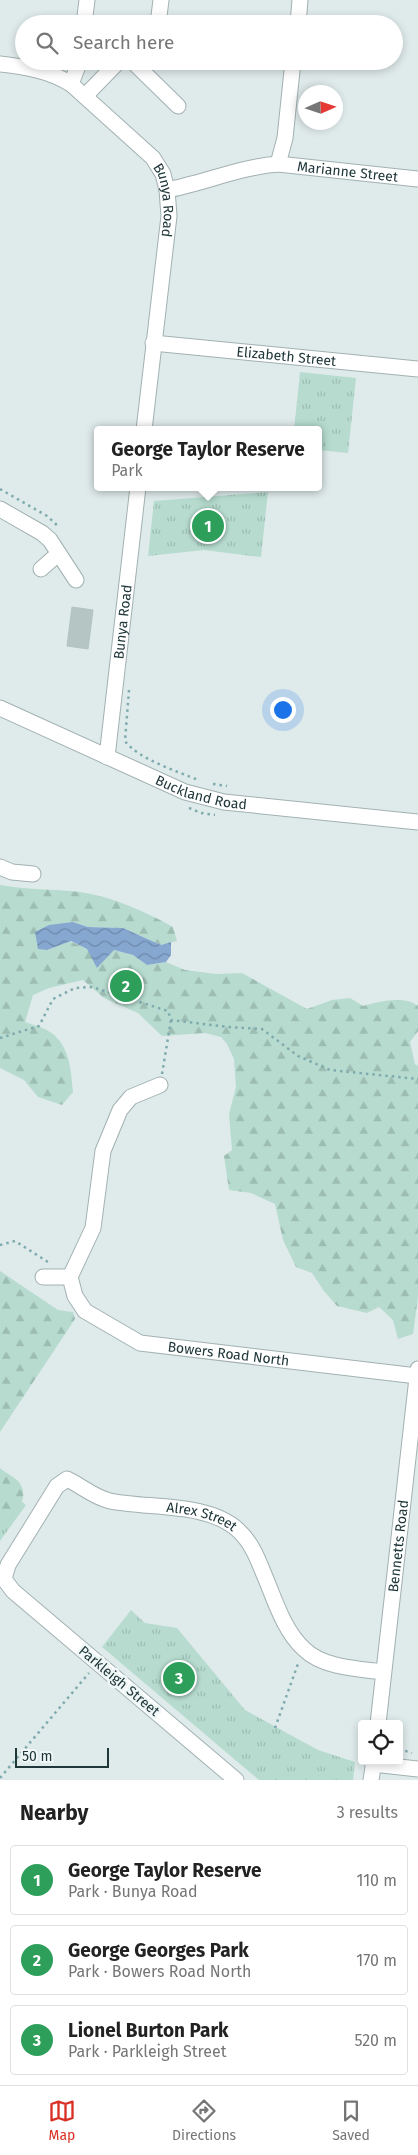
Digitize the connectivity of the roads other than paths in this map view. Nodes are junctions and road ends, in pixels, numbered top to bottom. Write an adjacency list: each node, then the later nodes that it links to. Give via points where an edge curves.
1 (87, 0): 4 (street)
2 (161, 0): 5 (street)
3 (300, 0): 6 (street)
4 (85, 15)
5 (159, 15)
6 (299, 15)
7 (0, 64): 8 (street, Bunya Road)
8 (15, 66)
9 (40, 70): 14 (street, Bunya Road, via 55,74)
10 (76, 70): 14 (street)
11 (110, 70): 15 (street)
12 (141, 70): 16 (street)
13 (293, 70): 17 (street, via 285,138)
14 (70, 84): 15 (street, Bunya Road)
15 (85, 96): 19 (street, Bunya Road, via 153,158 163,174)
16 (178, 106)
17 (278, 164): 18 (street, Marianne Street); 19 (street, Marianne Street, via 258,166)
18 (418, 179)
19 (167, 190): 20 (street, Bunya Road, via 169,216)
20 (153, 343): 21 (street, Elizabeth Street); 22 (street, Bunya Road)
21 (418, 369)
22 (144, 426)
23 (138, 491): 29 (street, Bunya Road)
24 (0, 509): 25 (street, via 42,533)
25 (58, 554): 26 (street); 27 (street)
26 (41, 569)
27 (76, 580)
28 (0, 708): 29 (street, Buckland Road)
29 (107, 756): 30 (street, Buckland Road, via 186,792 224,802)
30 (418, 822)
31 (0, 867): 32 (street)
32 (33, 874)
33 (160, 1085): 35 (street, via 132,1097 120,1110 103,1151 93,1228)
34 (43, 1277): 35 (street)
35 (65, 1277): 36 (street, Bowers Road North, via 85,1311 140,1343)
36 (418, 1372): 38 (street, Bennetts Road)
37 (4, 1579): 38 (street, Alrex Street, via 8,1565 57,1486 67,1479 109,1501 205,1512 225,1520 253,1548 287,1626 304,1650 326,1661); 43 (street, Parkleigh Street, via 13,1591)
38 (383, 1672): 39 (street, Bennetts Road)
39 (378, 1720)
40 (403, 1762): 41 (street)
41 (417, 1762)
42 (373, 1765): 44 (street)
43 (236, 1780)
44 (371, 1780)

